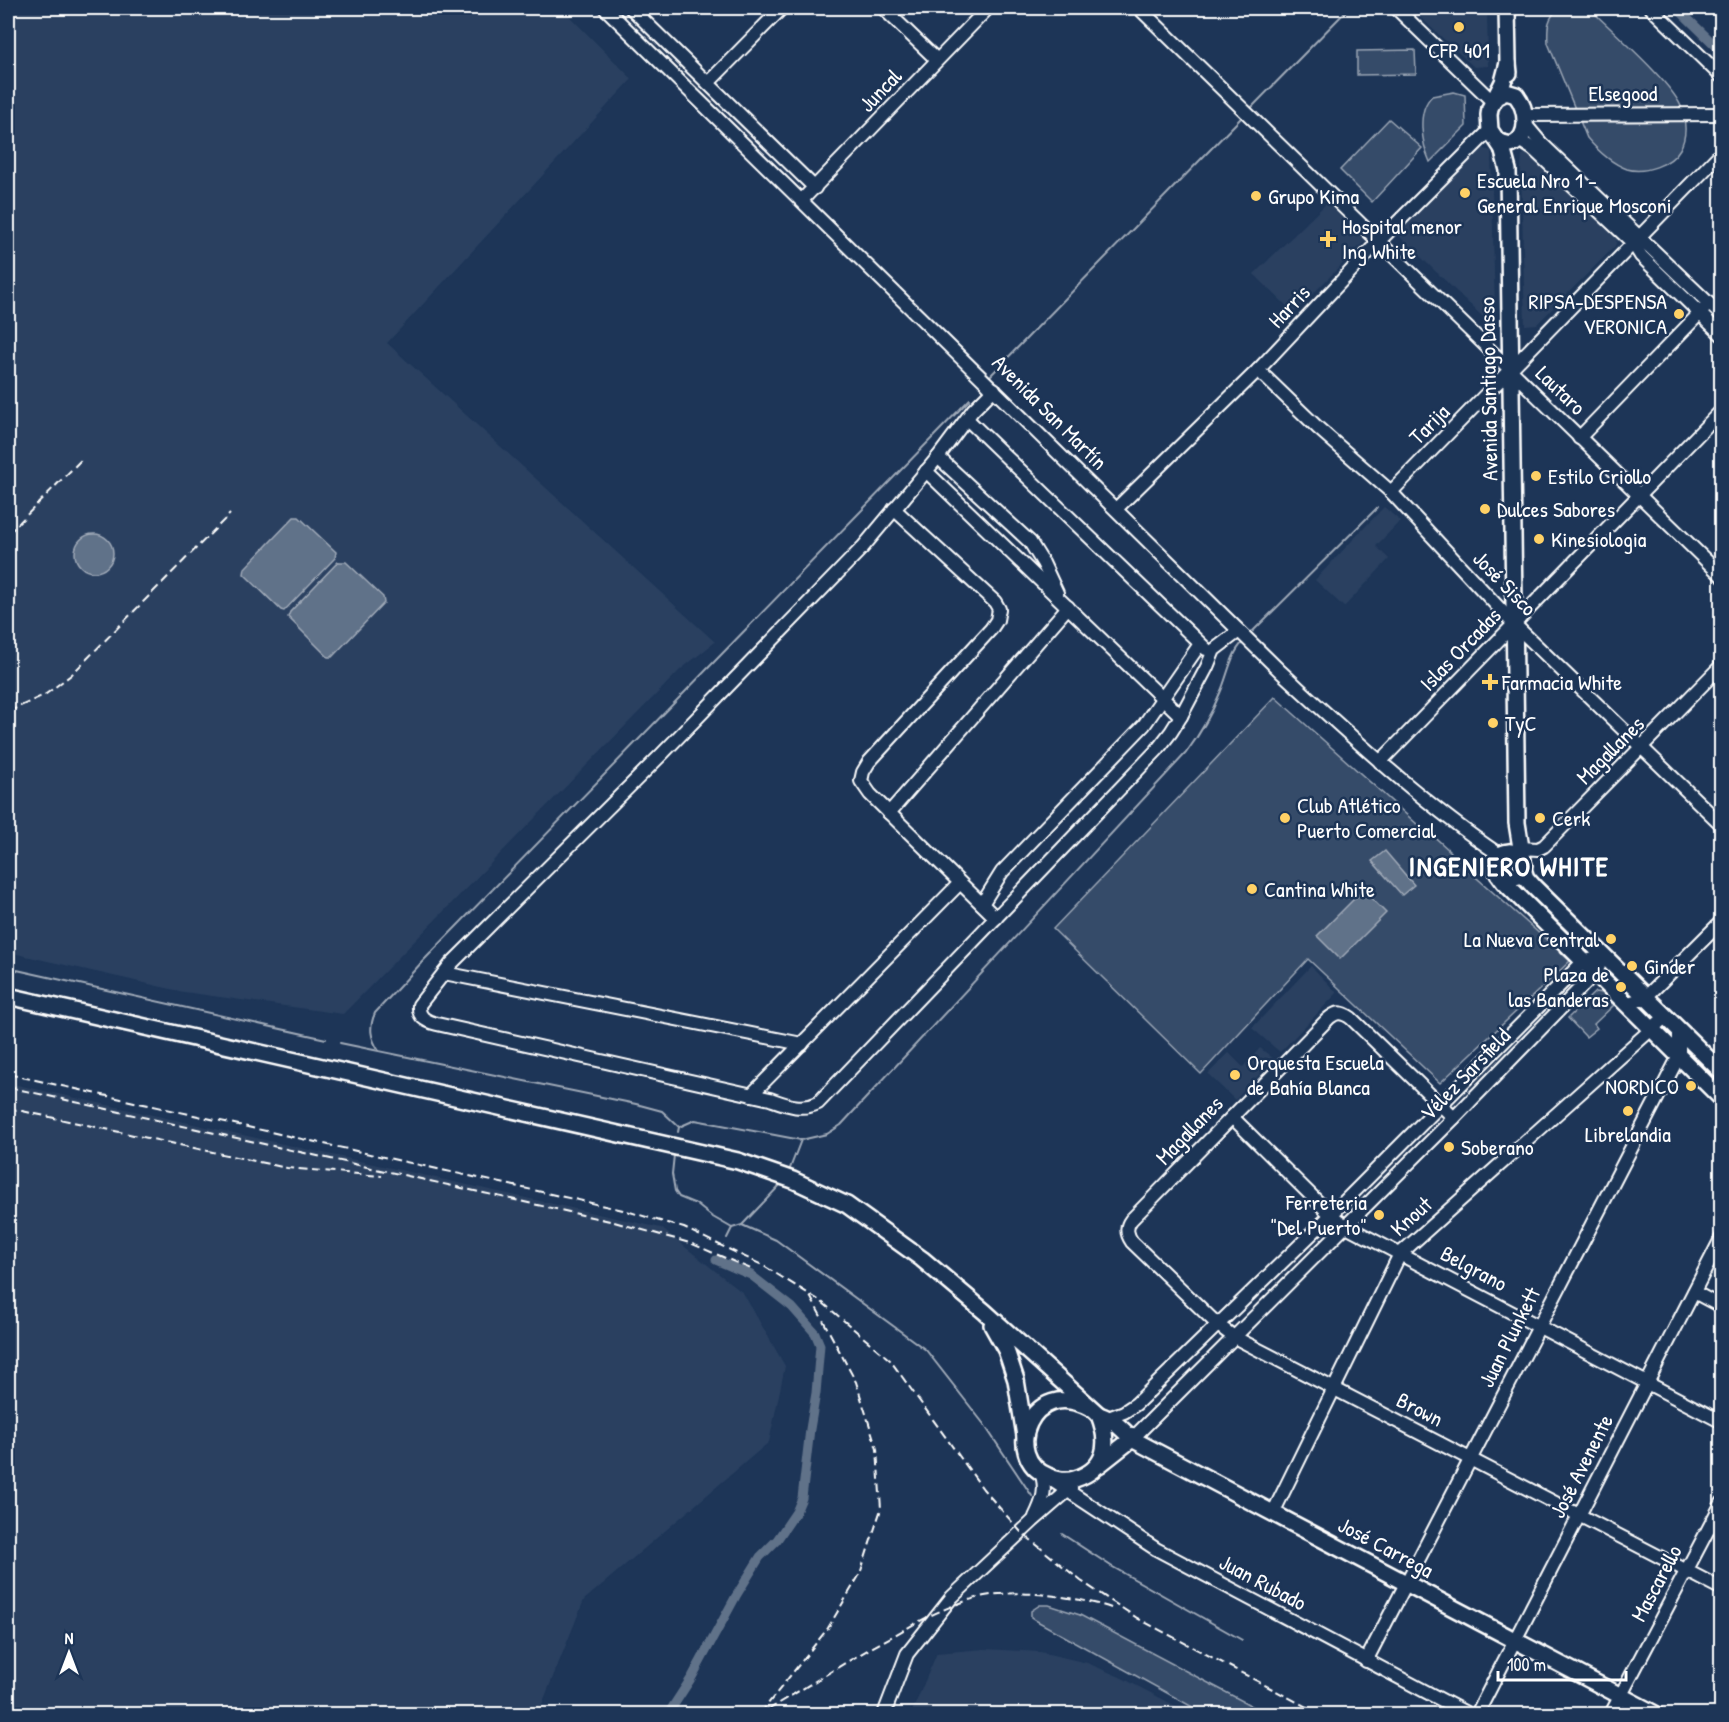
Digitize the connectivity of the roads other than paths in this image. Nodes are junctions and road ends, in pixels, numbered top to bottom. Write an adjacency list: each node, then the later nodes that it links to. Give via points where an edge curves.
1 (605, 8): 23 (street, Avenida San Martín)
2 (782, 8): 13 (street)
3 (883, 8): 10 (street)
4 (988, 8): 10 (street, Juncal)
5 (1139, 8): 25 (street, Lautaro)
6 (1396, 8): 15 (street)
7 (1507, 8): 11 (main road, Avenida Santiago Dasso)
8 (1651, 8): 12 (street)
9 (634, 9): 13 (street)
10 (937, 60): 22 (street, Juncal)
11 (1508, 63): 14 (main road, Avenida Santiago Dasso); 15 (main road, Avenida Santiago Dasso)
12 (1722, 77)
13 (708, 83): 22 (street)
14 (1516, 95): 15 (main road, via 1506,92); 17 (main road, Avenida Santiago Dasso)
15 (1494, 100): 18 (main road, Avenida Santiago Dasso, via 1489,115)
16 (1722, 114): 17 (street, Elsegood)
17 (1525, 119): 19 (main road, Avenida Santiago Dasso); 24 (street, via 1541,143)
18 (1494, 136): 19 (main road, via 1506,145); 21 (main road, Avenida Santiago Dasso); 25 (street, Harris)
19 (1517, 142): 21 (main road, Avenida Santiago Dasso); 24 (street, via 1533,149)
20 (1722, 152): 24 (street, Tarija)
21 (1508, 170): 30 (main road, Avenida Santiago Dasso)
22 (815, 188): 23 (street, Juncal)
23 (802, 200): 31 (street, Avenida San Martín)
24 (1636, 240): 26 (street); 30 (street, Tarija)
25 (1379, 241): 29 (street, Harris); 30 (street, Lautaro)
26 (1704, 308): 27 (street); 28 (street); 34 (street)
27 (1722, 316)
28 (1722, 334)
29 (1258, 370): 37 (street, José Sisco); 40 (street, Harris)
30 (1511, 370): 34 (street, Lautaro); 37 (street, Tarija); 43 (main road, Avenida Santiago Dasso)
31 (994, 389): 33 (street); 40 (street, Avenida San Martín)
32 (1722, 410): 38 (street, Islas Orcadas)
33 (967, 419): 35 (street); 45 (street)
34 (1580, 438): 38 (street, Lautaro)
35 (938, 457): 36 (street); 42 (street, via 1030,543)
36 (926, 471): 39 (street); 42 (street)
37 (1391, 492): 43 (street, José Sisco)
38 (1639, 495): 41 (street, Lautaro); 43 (street, Islas Orcadas)
39 (894, 509): 52 (street, via 999,609 991,629 863,772 864,787); 65 (street, via 863,548)
40 (1116, 509): 44 (street, Avenida San Martín)
41 (1722, 576)
42 (1064, 603): 48 (street); 52 (street)
43 (1514, 624): 50 (street, José Sisco); 51 (street, Islas Orcadas); 53 (main road, Avenida Santiago Dasso)
44 (1239, 631): 46 (street); 51 (street, Avenida San Martín)
45 (1200, 644): 46 (street); 48 (street)
46 (1211, 654): 49 (street)
47 (1722, 665): 50 (street, Magallanes)
48 (1162, 698): 49 (street); 60 (street, via 1144,725 1002,872)
49 (1181, 716): 61 (street, via 1156,750)
50 (1642, 748): 54 (street, José Sisco); 57 (street, Magallanes, via 1544,846)
51 (1380, 762): 55 (street, Avenida San Martín)
52 (889, 813): 59 (street)
53 (1517, 824): 56 (main road, Avenida Santiago Dasso, via 1513,838); 57 (main road, Avenida Santiago Dasso)
54 (1722, 825)
55 (1473, 837): 56 (street, Avenida San Martín); 58 (street, Avenida San Martín)
56 (1501, 854): 57 (main road, Avenida San Martín, via 1514,852); 58 (main road, via 1496,863)
57 (1522, 859): 58 (main road, via 1519,876 1503,878); 63 (main road, via 1529,882)
58 (1497, 873): 64 (main road, Avenida San Martín)
59 (960, 883): 60 (street); 73 (street)
60 (982, 904): 61 (street)
61 (996, 918): 76 (street, via 818,1103 802,1108)
62 (1722, 921): 68 (street)
63 (1604, 956): 64 (street, Vélez Sarsfield); 66 (street, Vélez Sarsfield); 68 (main road)
64 (1584, 962): 66 (main road, Avenida San Martín); 78 (street, Vélez Sarsfield)
65 (444, 973): 73 (street); 76 (street, via 419,1005 422,1018 429,1022)
66 (1594, 974): 69 (main road, Avenida San Martín); 80 (street, Vélez Sarsfield)
67 (8, 996): 88 (main road, José Carrega, via 738,1161 847,1205 922,1259)
68 (1646, 998): 69 (street); 70 (main road)
69 (1625, 1004): 71 (main road, Avenida San Martín)
70 (1665, 1017): 71 (street, Knout); 72 (main road)
71 (1651, 1029): 74 (main road, Avenida San Martín); 85 (street, Knout)
72 (1679, 1030): 74 (street, Juan Plunkett); 75 (main road)
73 (802, 1044): 76 (street)
74 (1679, 1056): 77 (main road, Avenida San Martín); 90 (street, Juan Plunkett)
75 (1722, 1072)
76 (751, 1095)
77 (1722, 1099)
78 (1441, 1105): 79 (street, Magallanes, via 1351,1018 1338,1013); 80 (street); 81 (street, Vélez Sarsfield)
79 (1232, 1117): 81 (street, Belgrano); 83 (street, Magallanes, via 1131,1220)
80 (1454, 1118): 82 (street, Vélez Sarsfield)
81 (1331, 1215): 82 (street, Belgrano); 89 (street, Vélez Sarsfield)
82 (1346, 1226): 85 (street, Belgrano); 91 (street, Vélez Sarsfield)
83 (1127, 1230): 89 (street, Brown, via 1132,1242)
84 (1722, 1237): 86 (street, José Avenente)
85 (1400, 1254): 90 (street, Belgrano); 93 (street, Knout)
86 (1694, 1292): 87 (street); 92 (street, José Avenente)
87 (1722, 1307)
88 (985, 1312): 94 (main road, José Carrega); 96 (main road, via 1006,1350 1016,1380)
89 (1218, 1325): 91 (street, Brown); 94 (street, Vélez Sarsfield, via 1136,1404 1124,1412)
90 (1539, 1326): 92 (street, Belgrano); 98 (street, Juan Plunkett)
91 (1234, 1337): 93 (street, Brown); 97 (street, Vélez Sarsfield)
92 (1647, 1383): 95 (street, Belgrano); 104 (street, José Avenente)
93 (1334, 1388): 98 (street, Brown); 103 (street, Knout)
94 (1099, 1414): 96 (main road, via 1079,1402 1055,1401 1034,1414); 97 (main road, José Carrega); 99 (main road, via 1106,1444 1103,1456)
95 (1722, 1422)
96 (1025, 1437): 100 (main road, via 1030,1459)
97 (1132, 1439): 99 (main road, Vélez Sarsfield); 103 (main road, José Carrega)
98 (1470, 1459): 104 (street, Brown); 107 (street, Juan Plunkett)
99 (1090, 1472): 100 (main road, via 1072,1480 1058,1480); 101 (street)
100 (1043, 1473): 101 (street, Juan Rubado); 105 (street, via 1045,1491)
101 (1067, 1492): 105 (street); 110 (street, Juan Rubado, via 1156,1549)
102 (1722, 1503): 106 (street, Mascarello)
103 (1273, 1513): 107 (main road, José Carrega)
104 (1579, 1515): 106 (street, Brown); 109 (street, José Avenente)
105 (1033, 1521): 112 (street, via 952,1597 907,1654)
106 (1686, 1571): 108 (street, Brown); 111 (street, Mascarello)
107 (1406, 1583): 109 (main road, José Carrega); 110 (street, Juan Plunkett)
108 (1722, 1590)
109 (1515, 1640): 111 (main road, José Carrega); 114 (street, José Avenente)
110 (1366, 1661): 113 (street, Juan Rubado)
111 (1620, 1696): 115 (street, Mascarello); 116 (main road, José Carrega)
112 (884, 1714)
113 (1468, 1714)
114 (1477, 1714)
115 (1611, 1714)
116 (1655, 1714)

